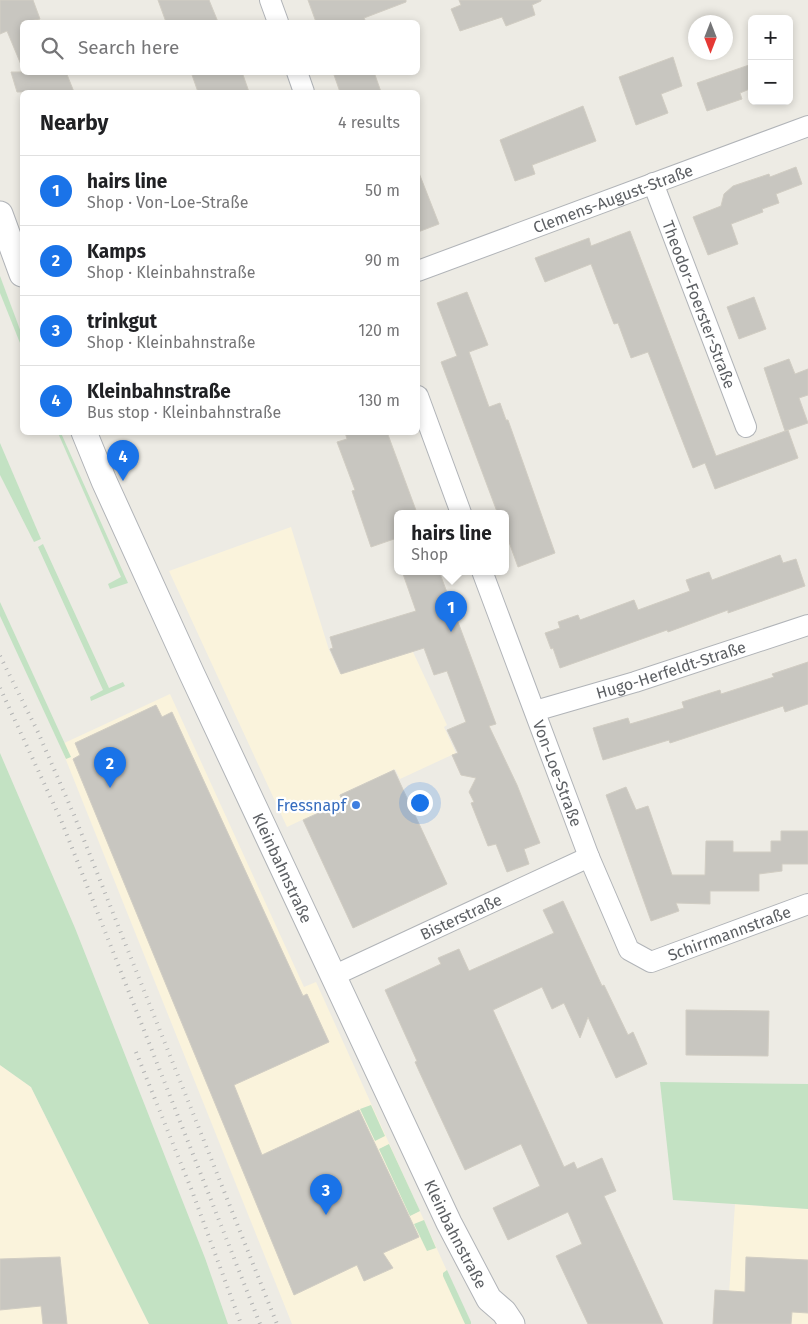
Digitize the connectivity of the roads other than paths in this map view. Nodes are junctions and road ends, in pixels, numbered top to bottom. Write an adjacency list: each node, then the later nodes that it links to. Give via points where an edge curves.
1 (270, 0): 2 (street)
2 (277, 20)
3 (298, 75): 4 (street)
4 (303, 90)
5 (808, 126): 6 (street, Clemens-August-Straße)
6 (653, 183): 9 (street, Clemens-August-Straße); 11 (street, Theodor-Foerster-Straße)
7 (0, 214): 8 (street)
8 (20, 269)
9 (420, 270)
10 (420, 401): 13 (street)
11 (746, 427)
12 (85, 435): 20 (street, Kleinbahnstraße)
13 (460, 510)
14 (484, 575): 16 (street, Von-Loe-Straße)
15 (808, 625): 16 (street, Hugo-Herfeldt-Straße, via 644,680)
16 (535, 711): 17 (street, Von-Loe-Straße)
17 (589, 857): 19 (street, Von-Loe-Straße, via 629,950); 20 (street, Bisterstraße)
18 (808, 904): 19 (street, Schirrmannstraße)
19 (650, 962)
20 (333, 976): 21 (street, Kleinbahnstraße, via 449,1223)
21 (489, 1299): 22 (street, Kleinbahnstraße); 23 (street, Kleinbahnstraße)
22 (493, 1324)
23 (512, 1324)

